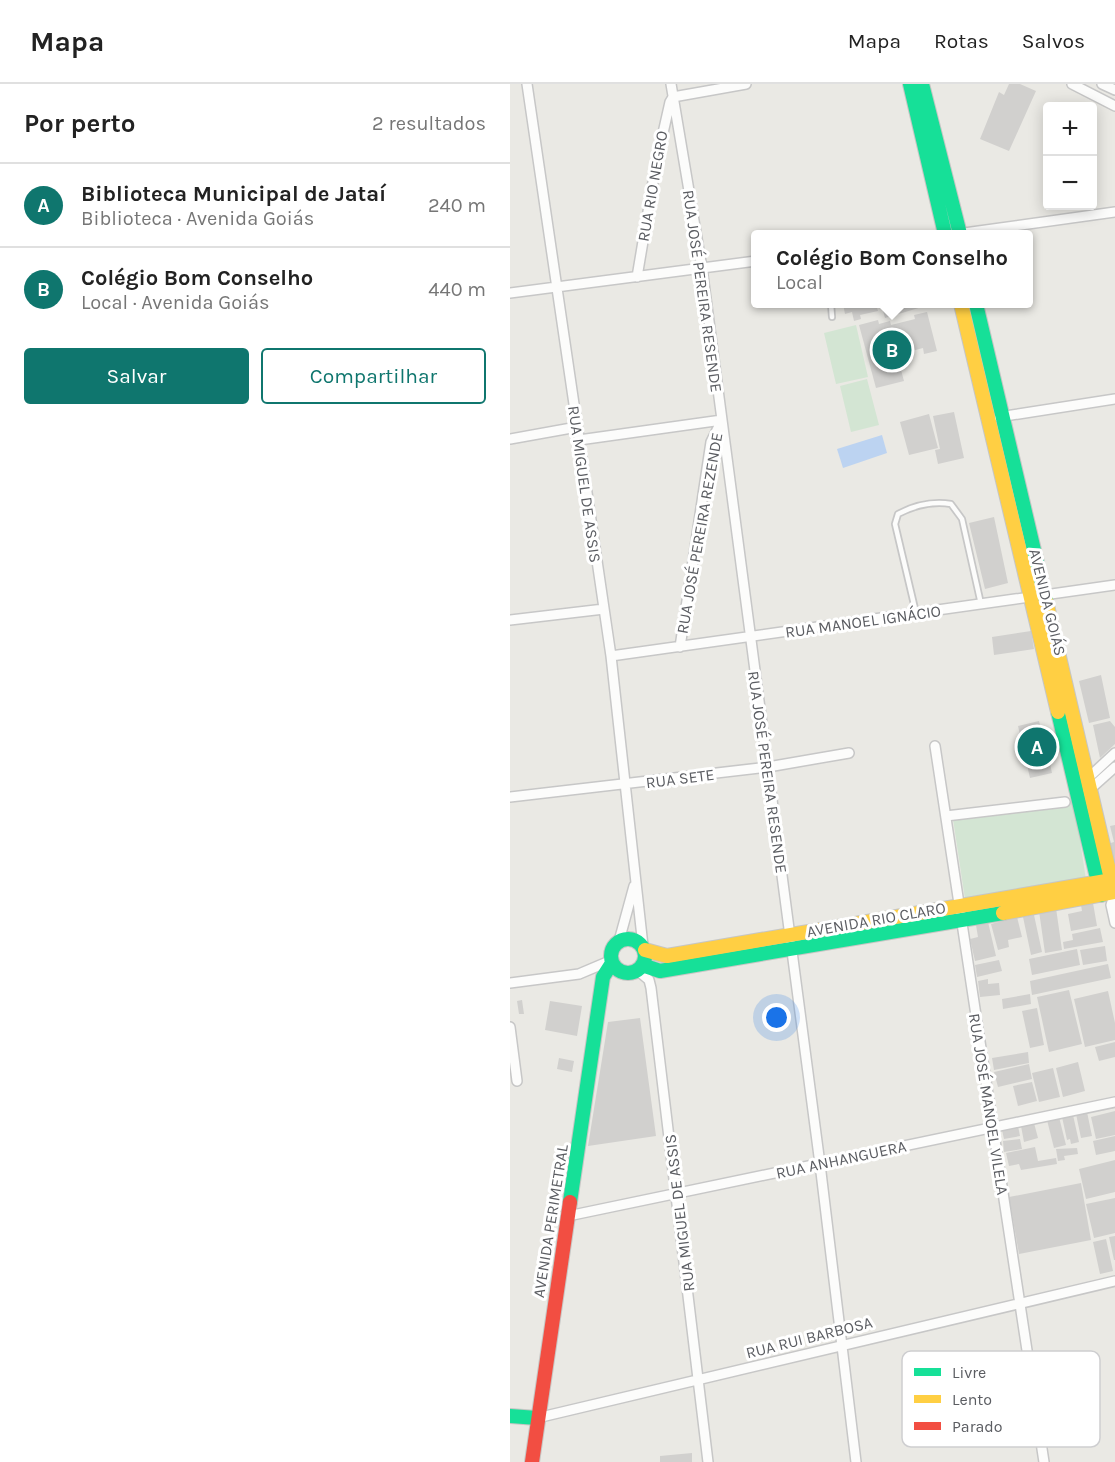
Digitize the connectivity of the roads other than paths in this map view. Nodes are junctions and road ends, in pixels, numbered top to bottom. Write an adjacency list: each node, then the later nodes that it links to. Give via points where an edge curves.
1 (527, 84): 18 (street, RUA MIGUEL DE ASSIS)
2 (671, 84): 8 (street, RUA JOSÉ PEREIRA RESENDE)
3 (746, 84): 8 (street)
4 (910, 84): 12 (main road)
5 (922, 84): 13 (main road)
6 (1072, 84): 9 (street)
7 (1109, 87): 9 (street)
8 (673, 97): 16 (street, RUA JOSÉ PEREIRA RESENDE); 17 (street, RUA RIO NEGRO, via 665,115)
9 (1102, 99): 10 (street)
10 (1115, 106)
11 (1115, 212): 14 (street)
12 (944, 230)
13 (957, 230)
14 (987, 230)
15 (751, 262): 16 (street)
16 (702, 268): 17 (street); 27 (street, RUA JOSÉ PEREIRA RESENDE)
17 (636, 277): 18 (street)
18 (556, 287): 19 (street); 28 (street, RUA MIGUEL DE ASSIS)
19 (510, 293)
20 (831, 308): 23 (lane)
21 (962, 308): 26 (main road, AVENIDA GOIÁS)
22 (977, 308): 25 (main road, AVENIDA GOIÁS)
23 (832, 316)
24 (1115, 399): 25 (street)
25 (1003, 416): 26 (street); 32 (main road, AVENIDA GOIÁS)
26 (987, 419): 32 (main road, AVENIDA GOIÁS)
27 (722, 420): 30 (street); 37 (street, RUA JOSÉ PEREIRA RESENDE); 38 (street, RUA JOSÉ PEREIRA REZENDE, via 711,442)
28 (577, 427): 29 (street); 30 (street, RUA MIGUEL DE ASSIS)
29 (510, 439)
30 (579, 440): 34 (street, RUA MIGUEL DE ASSIS)
31 (1115, 585): 32 (street, RUA MANOEL IGNÁCIO)
32 (1037, 596): 33 (street, RUA MANOEL IGNÁCIO); 46 (main road, AVENIDA GOIÁS)
33 (981, 604): 35 (street, RUA MANOEL IGNÁCIO); 35 (lane, via 962,519 951,504 936,501 898,514 895,525)
34 (603, 609): 36 (street); 39 (street, RUA MIGUEL DE ASSIS)
35 (916, 614): 37 (street, RUA MANOEL IGNÁCIO)
36 (510, 620)
37 (750, 637): 38 (street, RUA MANOEL IGNÁCIO); 43 (street, RUA JOSÉ PEREIRA RESENDE)
38 (680, 647): 39 (street, RUA MANOEL IGNÁCIO)
39 (611, 656): 45 (street, RUA MIGUEL DE ASSIS)
40 (935, 746): 48 (street, RUA JOSÉ MANOEL VILELA)
41 (849, 753): 43 (street, RUA SETE)
42 (1115, 753): 46 (street)
43 (768, 767): 45 (street, RUA SETE); 55 (street, RUA JOSÉ PEREIRA RESENDE)
44 (1115, 767): 46 (street)
45 (624, 784): 47 (street, RUA SETE); 49 (street, RUA MIGUEL DE ASSIS)
46 (1079, 792): 48 (street); 50 (main road, AVENIDA GOIÁS)
47 (510, 797)
48 (946, 816): 51 (street, RUA JOSÉ MANOEL VILELA)
49 (635, 884): 54 (street, RUA MIGUEL DE ASSIS); 56 (street, RUA MIGUEL DE ASSIS)
50 (1109, 889): 51 (main road, AVENIDA RIO CLARO); 52 (main road, AVENIDA RIO CLARO); 53 (street, AVENIDA GOIÁS)
51 (959, 907): 52 (street, RUA JOSÉ MANOEL VILELA); 55 (main road, AVENIDA RIO CLARO)
52 (962, 921): 55 (main road, AVENIDA RIO CLARO); 64 (street, RUA JOSÉ MANOEL VILELA)
53 (1115, 923)
54 (619, 941): 56 (main road, via 629,938); 58 (main road, via 612,948)
55 (791, 943): 57 (main road, AVENIDA RIO CLARO); 65 (street, RUA JOSÉ PEREIRA RESENDE)
56 (644, 948): 57 (main road, AVENIDA RIO CLARO, via 667,956); 59 (main road)
57 (731, 953): 59 (main road, AVENIDA RIO CLARO, via 660,971)
58 (614, 964): 59 (main road, via 628,973); 60 (street, via 579,974); 67 (main road, AVENIDA PERIMETRAL, via 604,972)
59 (640, 968): 66 (street, RUA MIGUEL DE ASSIS, via 651,988)
60 (510, 983)
61 (510, 1028): 62 (street)
62 (517, 1081)
63 (1115, 1102): 64 (street, RUA ANHANGUERA)
64 (993, 1128): 65 (street, RUA ANHANGUERA); 69 (street, RUA JOSÉ MANOEL VILELA)
65 (820, 1164): 66 (street, RUA ANHANGUERA); 70 (street, RUA JOSÉ PEREIRA RESENDE)
66 (677, 1193): 67 (street, RUA ANHANGUERA); 72 (street, RUA MIGUEL DE ASSIS)
67 (568, 1216): 74 (main road, AVENIDA PERIMETRAL)
68 (1115, 1281): 69 (street, RUA RUI BARBOSA)
69 (1020, 1304): 70 (street, RUA RUI BARBOSA); 71 (street, RUA JOSÉ MANOEL VILELA)
70 (840, 1346): 72 (street, RUA RUI BARBOSA); 78 (street, RUA JOSÉ PEREIRA RESENDE)
71 (1027, 1351)
72 (699, 1380): 74 (street, RUA RUI BARBOSA); 77 (street, RUA MIGUEL DE ASSIS)
73 (510, 1416): 74 (main road, RUA RUI BARBOSA)
74 (537, 1418): 76 (main road, AVENIDA PERIMETRAL)
75 (1042, 1447): 79 (street, RUA JOSÉ MANOEL VILELA)
76 (532, 1462)
77 (708, 1462)
78 (856, 1462)
79 (1044, 1462)

